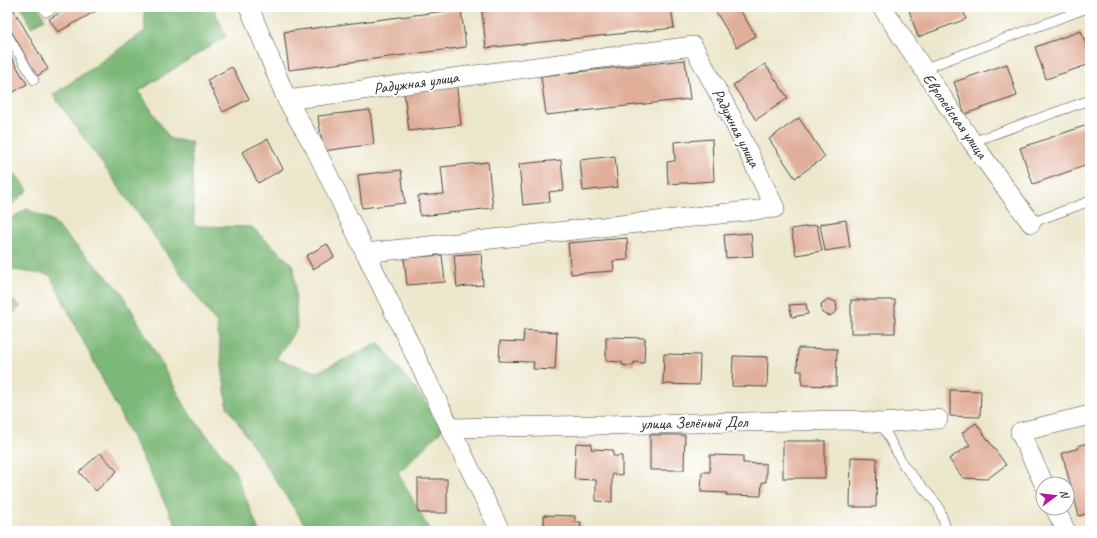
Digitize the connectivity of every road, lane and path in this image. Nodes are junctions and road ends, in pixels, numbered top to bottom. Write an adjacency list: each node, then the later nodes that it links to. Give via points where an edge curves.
1 (43, 7): 2 (lane, via 46,12)
2 (56, 7)
3 (249, 7): 9 (street)
4 (882, 7): 7 (street, Европейская улица)
5 (1090, 7): 7 (lane)
6 (7, 34): 8 (lane)
7 (923, 69): 11 (street, Европейская улица)
8 (34, 80)
9 (287, 100): 14 (street, via 315,148); 14 (street, Радужная улица, via 692,46 732,118 775,208)
10 (1090, 100): 11 (lane)
11 (972, 142): 13 (street, Европейская улица)
12 (1090, 201): 13 (lane)
13 (1031, 223)
14 (365, 253): 18 (street)
15 (1090, 415): 19 (street, via 1020,432)
16 (938, 419): 17 (street, улица Зелёный Дол)
17 (880, 423): 18 (street, улица Зелёный Дол, via 849,420); 22 (lane, via 904,466 938,505)
18 (450, 428): 21 (street)
19 (1040, 476)
20 (1059, 516): 23 (street)
21 (500, 531)
22 (946, 531)
23 (1066, 531)

